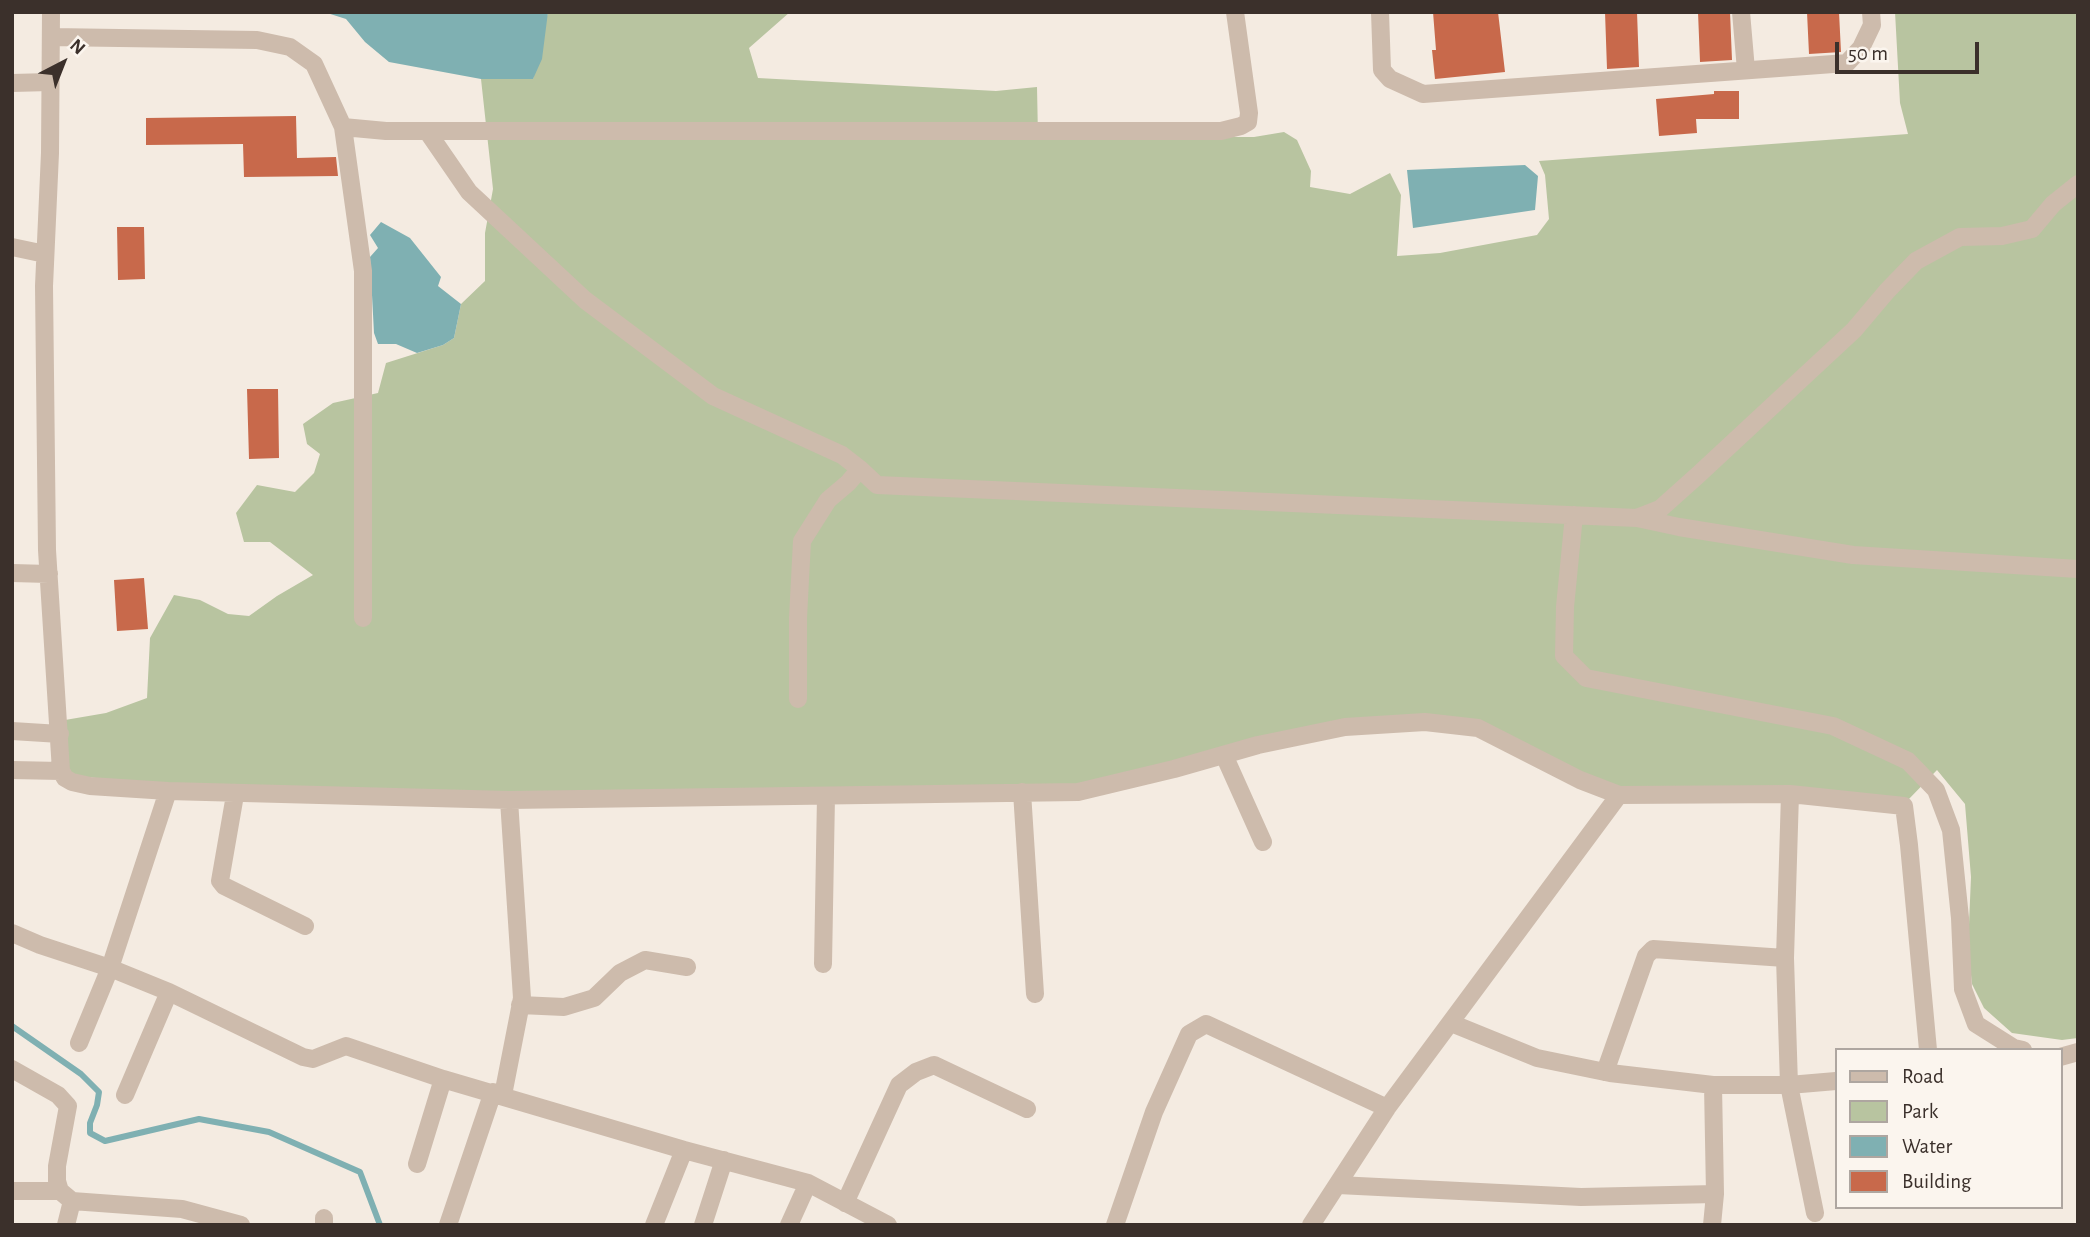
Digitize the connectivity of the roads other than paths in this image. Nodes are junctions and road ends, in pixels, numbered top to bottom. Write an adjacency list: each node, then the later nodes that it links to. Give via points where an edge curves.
1 (51, 12): 6 (street)
2 (1235, 12): 11 (street, via 1250,113 1241,127 1221,131)
3 (1380, 12): 7 (street, via 1382,70 1390,79 1423,94)
4 (1741, 12): 7 (street)
5 (1871, 12): 7 (street, via 1872,25 1847,63)
6 (51, 37): 8 (street); 10 (street, via 257,40 290,47 314,64)
7 (1746, 70)
8 (50, 82): 9 (street); 14 (street)
9 (12, 83)
10 (343, 127): 11 (street); 21 (street, via 363,271)
11 (427, 131): 15 (street, via 469,192 585,300 713,396 842,455)
12 (2078, 184): 17 (street, via 2032,229 2002,236 1960,237 1916,261 1854,330 1698,475 1660,509)
13 (12, 247): 14 (street)
14 (45, 254): 20 (street)
15 (860, 469): 16 (street, via 877,485); 22 (street, via 828,499 802,541)
16 (1574, 515): 17 (street); 48 (street, via 1564,656 1586,678 1833,726 1908,761 1936,790 1951,830 1963,989 1976,1024)
17 (1637, 518): 18 (street, via 1853,555)
18 (2078, 569)
19 (12, 573): 20 (street)
20 (49, 573): 24 (street)
21 (363, 618)
22 (798, 699)
23 (12, 731): 24 (street)
24 (60, 734): 27 (street)
25 (1224, 755): 29 (street, via 1078,792); 32 (street, via 1345,727 1425,722 1478,728); 35 (street)
26 (12, 770): 27 (street)
27 (61, 771): 28 (street, via 72,782)
28 (167, 792): 31 (street); 41 (street)
29 (1022, 792): 33 (street); 43 (street)
30 (1790, 794): 32 (street); 38 (street); 47 (street, via 1904,806)
31 (235, 795): 34 (street); 36 (street, via 220,881)
32 (1619, 795): 45 (street)
33 (826, 796): 34 (street); 39 (street)
34 (509, 800): 44 (street)
35 (1263, 842)
36 (305, 926)
37 (12, 933): 41 (street)
38 (1785, 958): 50 (street, via 1653,950 1646,956); 54 (street)
39 (823, 964)
40 (687, 967): 44 (street, via 645,960 620,973 594,998 564,1007)
41 (110, 968): 42 (street); 46 (street)
42 (169, 992): 51 (street, via 303,1057 313,1059 346,1046); 56 (street)
43 (1035, 994)
44 (520, 1005): 55 (street)
45 (1451, 1023): 50 (street, via 1525,1055); 57 (street)
46 (79, 1043)
47 (1928, 1048)
48 (2014, 1048)
49 (12, 1069): 66 (street, via 68,1106 57,1166)
50 (1605, 1072): 53 (street)
51 (443, 1079): 55 (street); 61 (street)
52 (1834, 1081): 54 (street)
53 (1713, 1085): 54 (street); 65 (street)
54 (1789, 1085): 68 (street)
55 (498, 1094): 59 (street); 71 (street)
56 (125, 1095)
57 (1387, 1108): 63 (street); 76 (street, via 1206,1024 1189,1034 1184,1045 1154,1112)
58 (1027, 1109): 67 (street, via 934,1065 916,1072 899,1086)
59 (684, 1150): 60 (street); 72 (street)
60 (724, 1160): 62 (street); 73 (street)
61 (417, 1164)
62 (807, 1184): 67 (street); 74 (street)
63 (1338, 1185): 65 (street, via 1581,1197); 77 (street)
64 (12, 1191): 66 (street)
65 (1715, 1194): 78 (street)
66 (66, 1196): 69 (street); 70 (street, via 182,1209)
67 (845, 1203): 75 (street)
68 (1815, 1213)
69 (66, 1225)
70 (241, 1225)
71 (448, 1225)
72 (654, 1225)
73 (703, 1225)
74 (789, 1225)
75 (888, 1225)
76 (1115, 1225)
77 (1311, 1225)
78 (1712, 1225)

